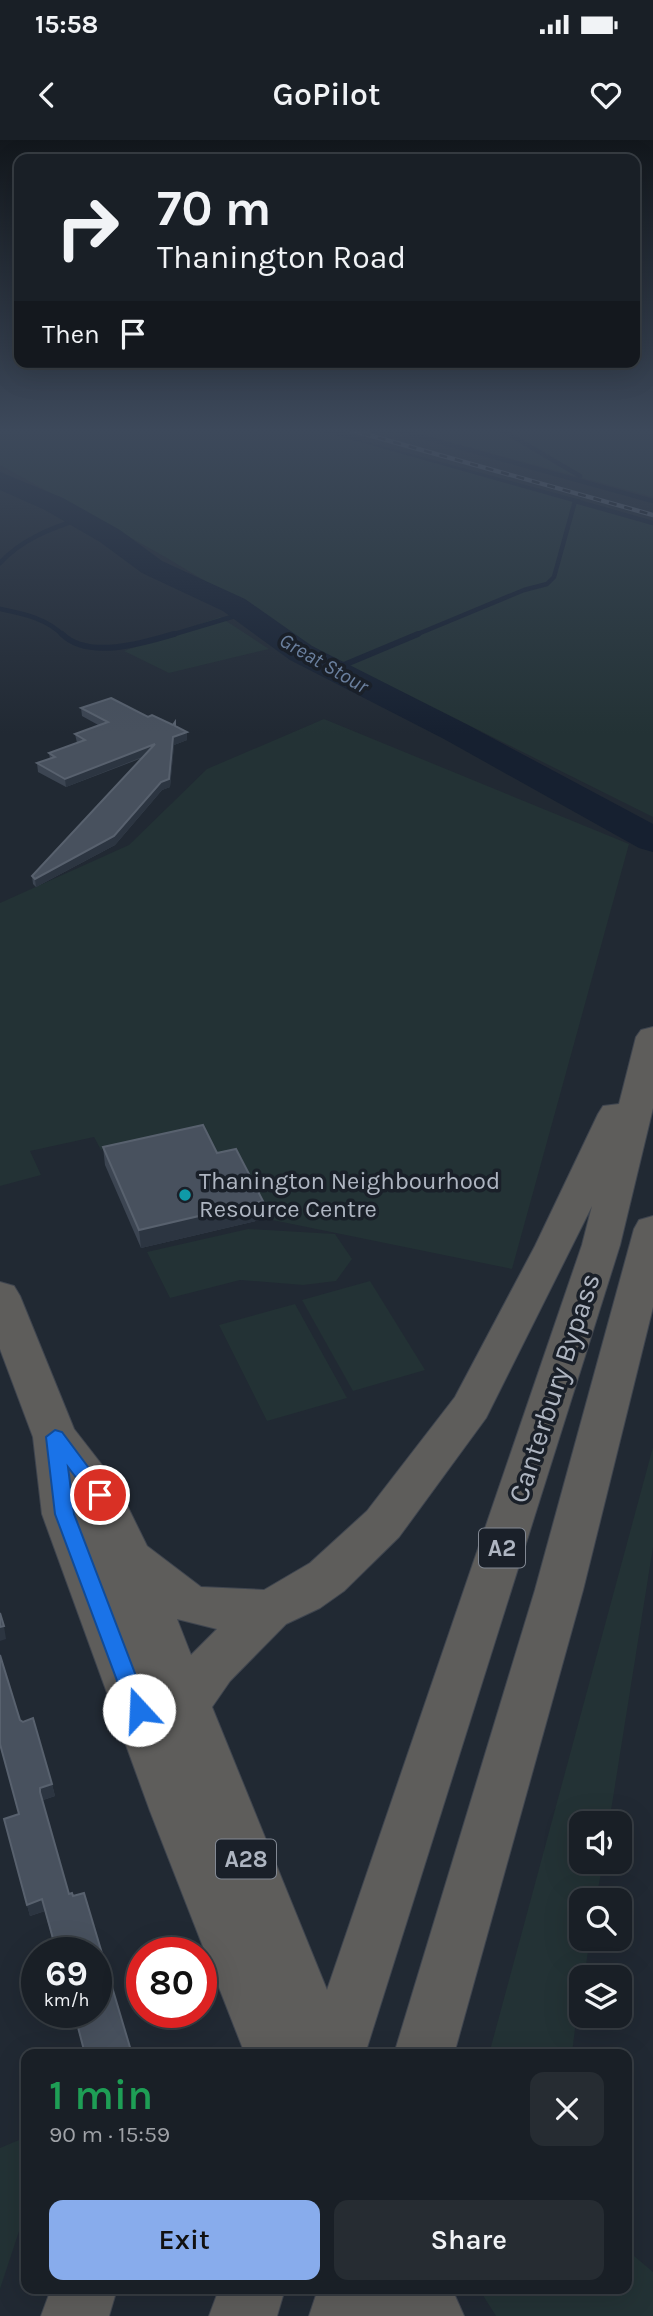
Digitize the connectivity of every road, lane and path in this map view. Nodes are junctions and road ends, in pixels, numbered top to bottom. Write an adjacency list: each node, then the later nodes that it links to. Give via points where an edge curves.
1 (653, 1037): 6 (highway, A2, via 471,1407 383,1524 327,1577); 9 (highway, Canterbury Bypass / A2, via 601,1245)
2 (653, 1229): 10 (highway, Canterbury Bypass, via 559,1590)
3 (0, 1296): 4 (highway, A28)
4 (55, 1437): 5 (highway, A28, via 100,1495); 8 (highway, A28, via 65,1514)
5 (127, 1554): 6 (highway, A2, via 163,1590 181,1600 226,1611); 7 (highway, A28)
6 (270, 1610): 7 (highway, A2, via 212,1666)
7 (185, 1705): 8 (highway, A2, via 179,1729); 9 (highway, A28)
8 (177, 1811): 9 (highway, A28)
9 (310, 2044)
10 (425, 2049)
11 (82, 2294): 16 (highway)
12 (250, 2294): 17 (highway)
13 (350, 2294): 18 (highway)
14 (366, 2294): 19 (highway)
15 (421, 2294): 20 (highway)
16 (75, 2316)
17 (243, 2316)
18 (343, 2316)
19 (374, 2316)
20 (430, 2316)

